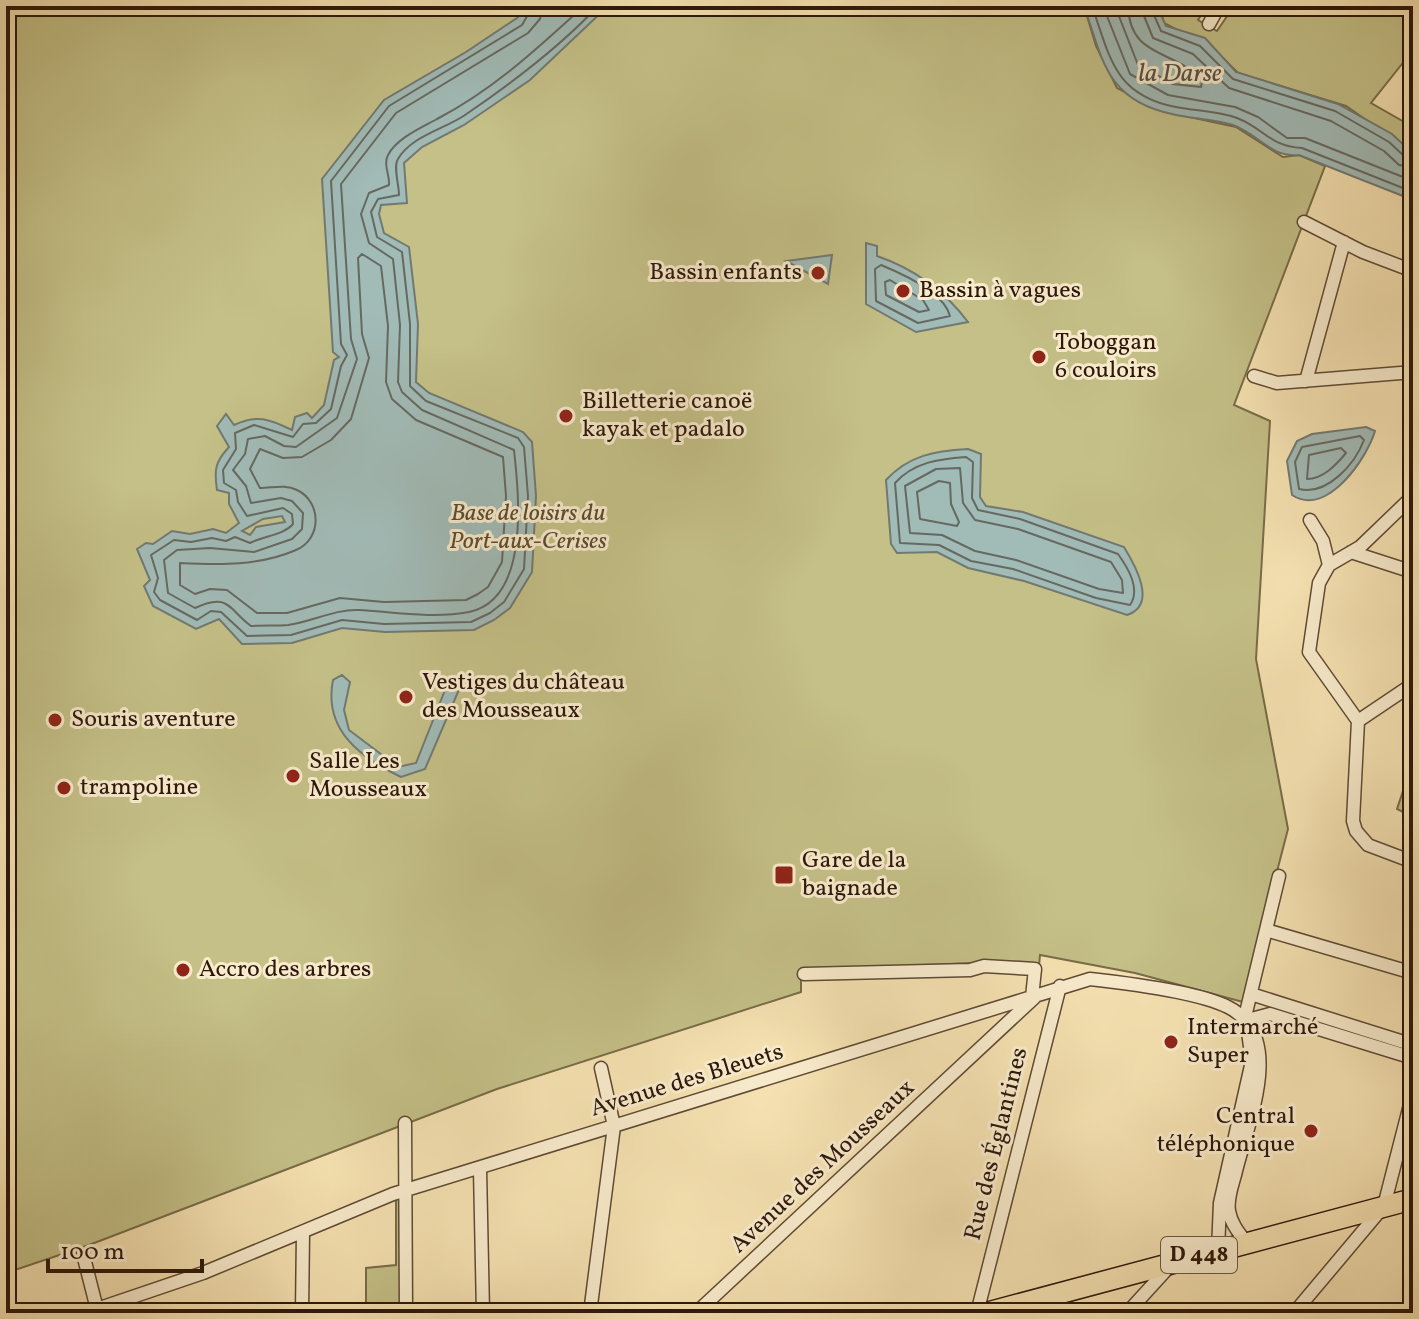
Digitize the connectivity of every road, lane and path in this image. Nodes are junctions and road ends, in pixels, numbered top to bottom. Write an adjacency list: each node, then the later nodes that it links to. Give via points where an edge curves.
1 (1219, 6): 2 (street)
2 (1209, 24)
3 (1304, 222): 4 (street)
4 (1344, 242): 5 (street); 8 (street)
5 (1413, 271)
6 (1413, 372): 8 (street)
7 (1254, 376): 8 (street, via 1277,383)
8 (1306, 381)
9 (1413, 496): 11 (street)
10 (1310, 520): 12 (street)
11 (1351, 552): 12 (street); 13 (street)
12 (1329, 565): 15 (street, via 1319,583 1309,652)
13 (1413, 572)
14 (1413, 684): 15 (street)
15 (1358, 721): 16 (street, via 1356,831 1368,845)
16 (1413, 862)
17 (1279, 876): 18 (street)
18 (1266, 930): 19 (street); 22 (street)
19 (1413, 973)
20 (804, 974): 23 (street, via 984,966 1035,969)
21 (1060, 986): 23 (street, Avenue des Bleuets); 24 (street, Avenue des Bleuets, via 1090,979 1210,1000 1229,1007); 46 (street, Rue des Églantines)
22 (1251, 994): 24 (street); 25 (street)
23 (1034, 996): 30 (street, Avenue des Bleuets); 45 (street, Avenue des Mousseaux)
24 (1244, 1021): 26 (street, via 1270,1014); 36 (street, via 1258,1039 1262,1060 1228,1202 1234,1226); 37 (street, via 1252,1061 1220,1203)
25 (1413, 1045)
26 (1413, 1058)
27 (601, 1068): 30 (street)
28 (1413, 1093): 34 (street)
29 (405, 1123): 32 (street)
30 (614, 1126): 31 (street, Avenue des Bleuets); 44 (street)
31 (480, 1169): 32 (street, Avenue des Bleuets); 43 (street)
32 (405, 1190): 35 (street, Avenue des Bleuets); 42 (street)
33 (1413, 1199): 34 (main road, D 448)
34 (1384, 1206): 36 (main road, D 448); 49 (street)
35 (303, 1232): 40 (street, Avenue des Bleuets); 41 (street)
36 (1246, 1242): 37 (main road, D 448)
37 (1218, 1250): 39 (main road, D 448)
38 (83, 1254): 40 (street)
39 (1173, 1263): 47 (main road, D 448); 48 (street)
40 (93, 1312)
41 (302, 1313)
42 (406, 1313)
43 (483, 1313)
44 (590, 1313)
45 (696, 1313)
46 (977, 1313)
47 (986, 1313)
48 (1127, 1313)
49 (1294, 1313)

